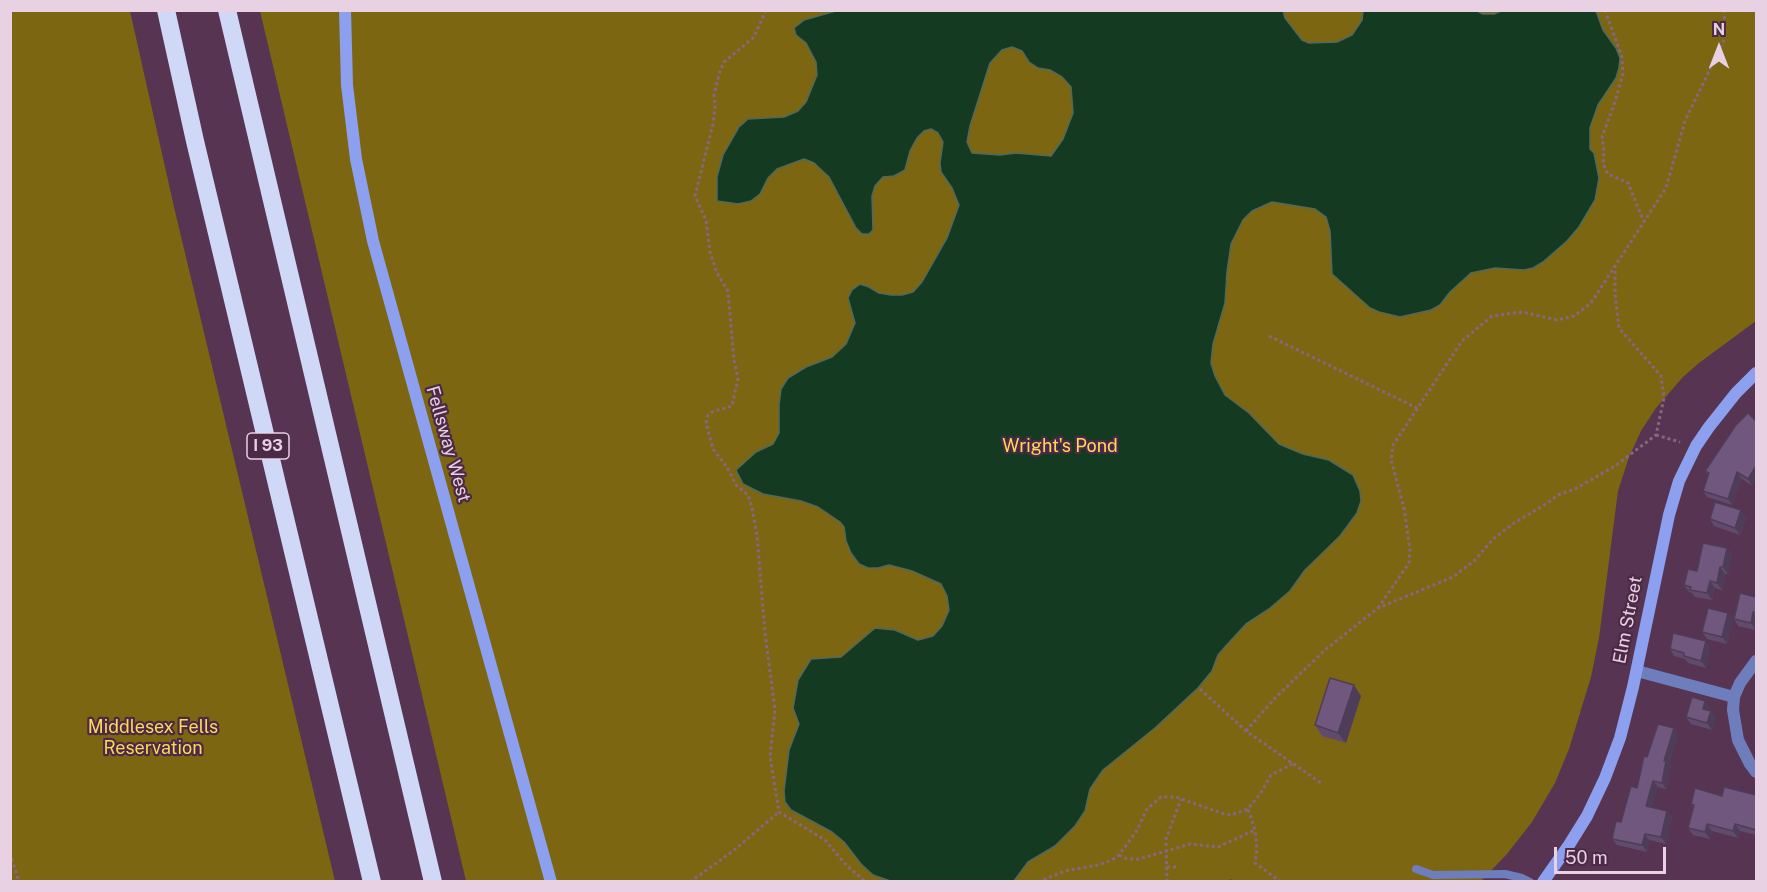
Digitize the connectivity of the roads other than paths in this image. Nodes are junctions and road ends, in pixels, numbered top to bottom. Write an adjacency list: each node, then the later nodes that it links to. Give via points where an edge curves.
1 (166, 10): 10 (highway, I 93)
2 (227, 10): 11 (highway)
3 (345, 10): 12 (main road, Fellsway West, via 347,84 356,159 373,241)
4 (1754, 380): 6 (main road, Elm Street, via 1722,408 1696,446 1679,481 1666,525)
5 (1756, 661): 7 (street)
6 (1637, 671): 7 (street); 14 (main road, Elm Street, via 1605,778 1587,816)
7 (1734, 697): 8 (street, via 1738,740)
8 (1756, 772)
9 (1416, 869): 13 (lane, via 1434,875 1505,874)
10 (372, 882)
11 (433, 882)
12 (551, 882)
13 (1530, 882)
14 (1543, 882)

